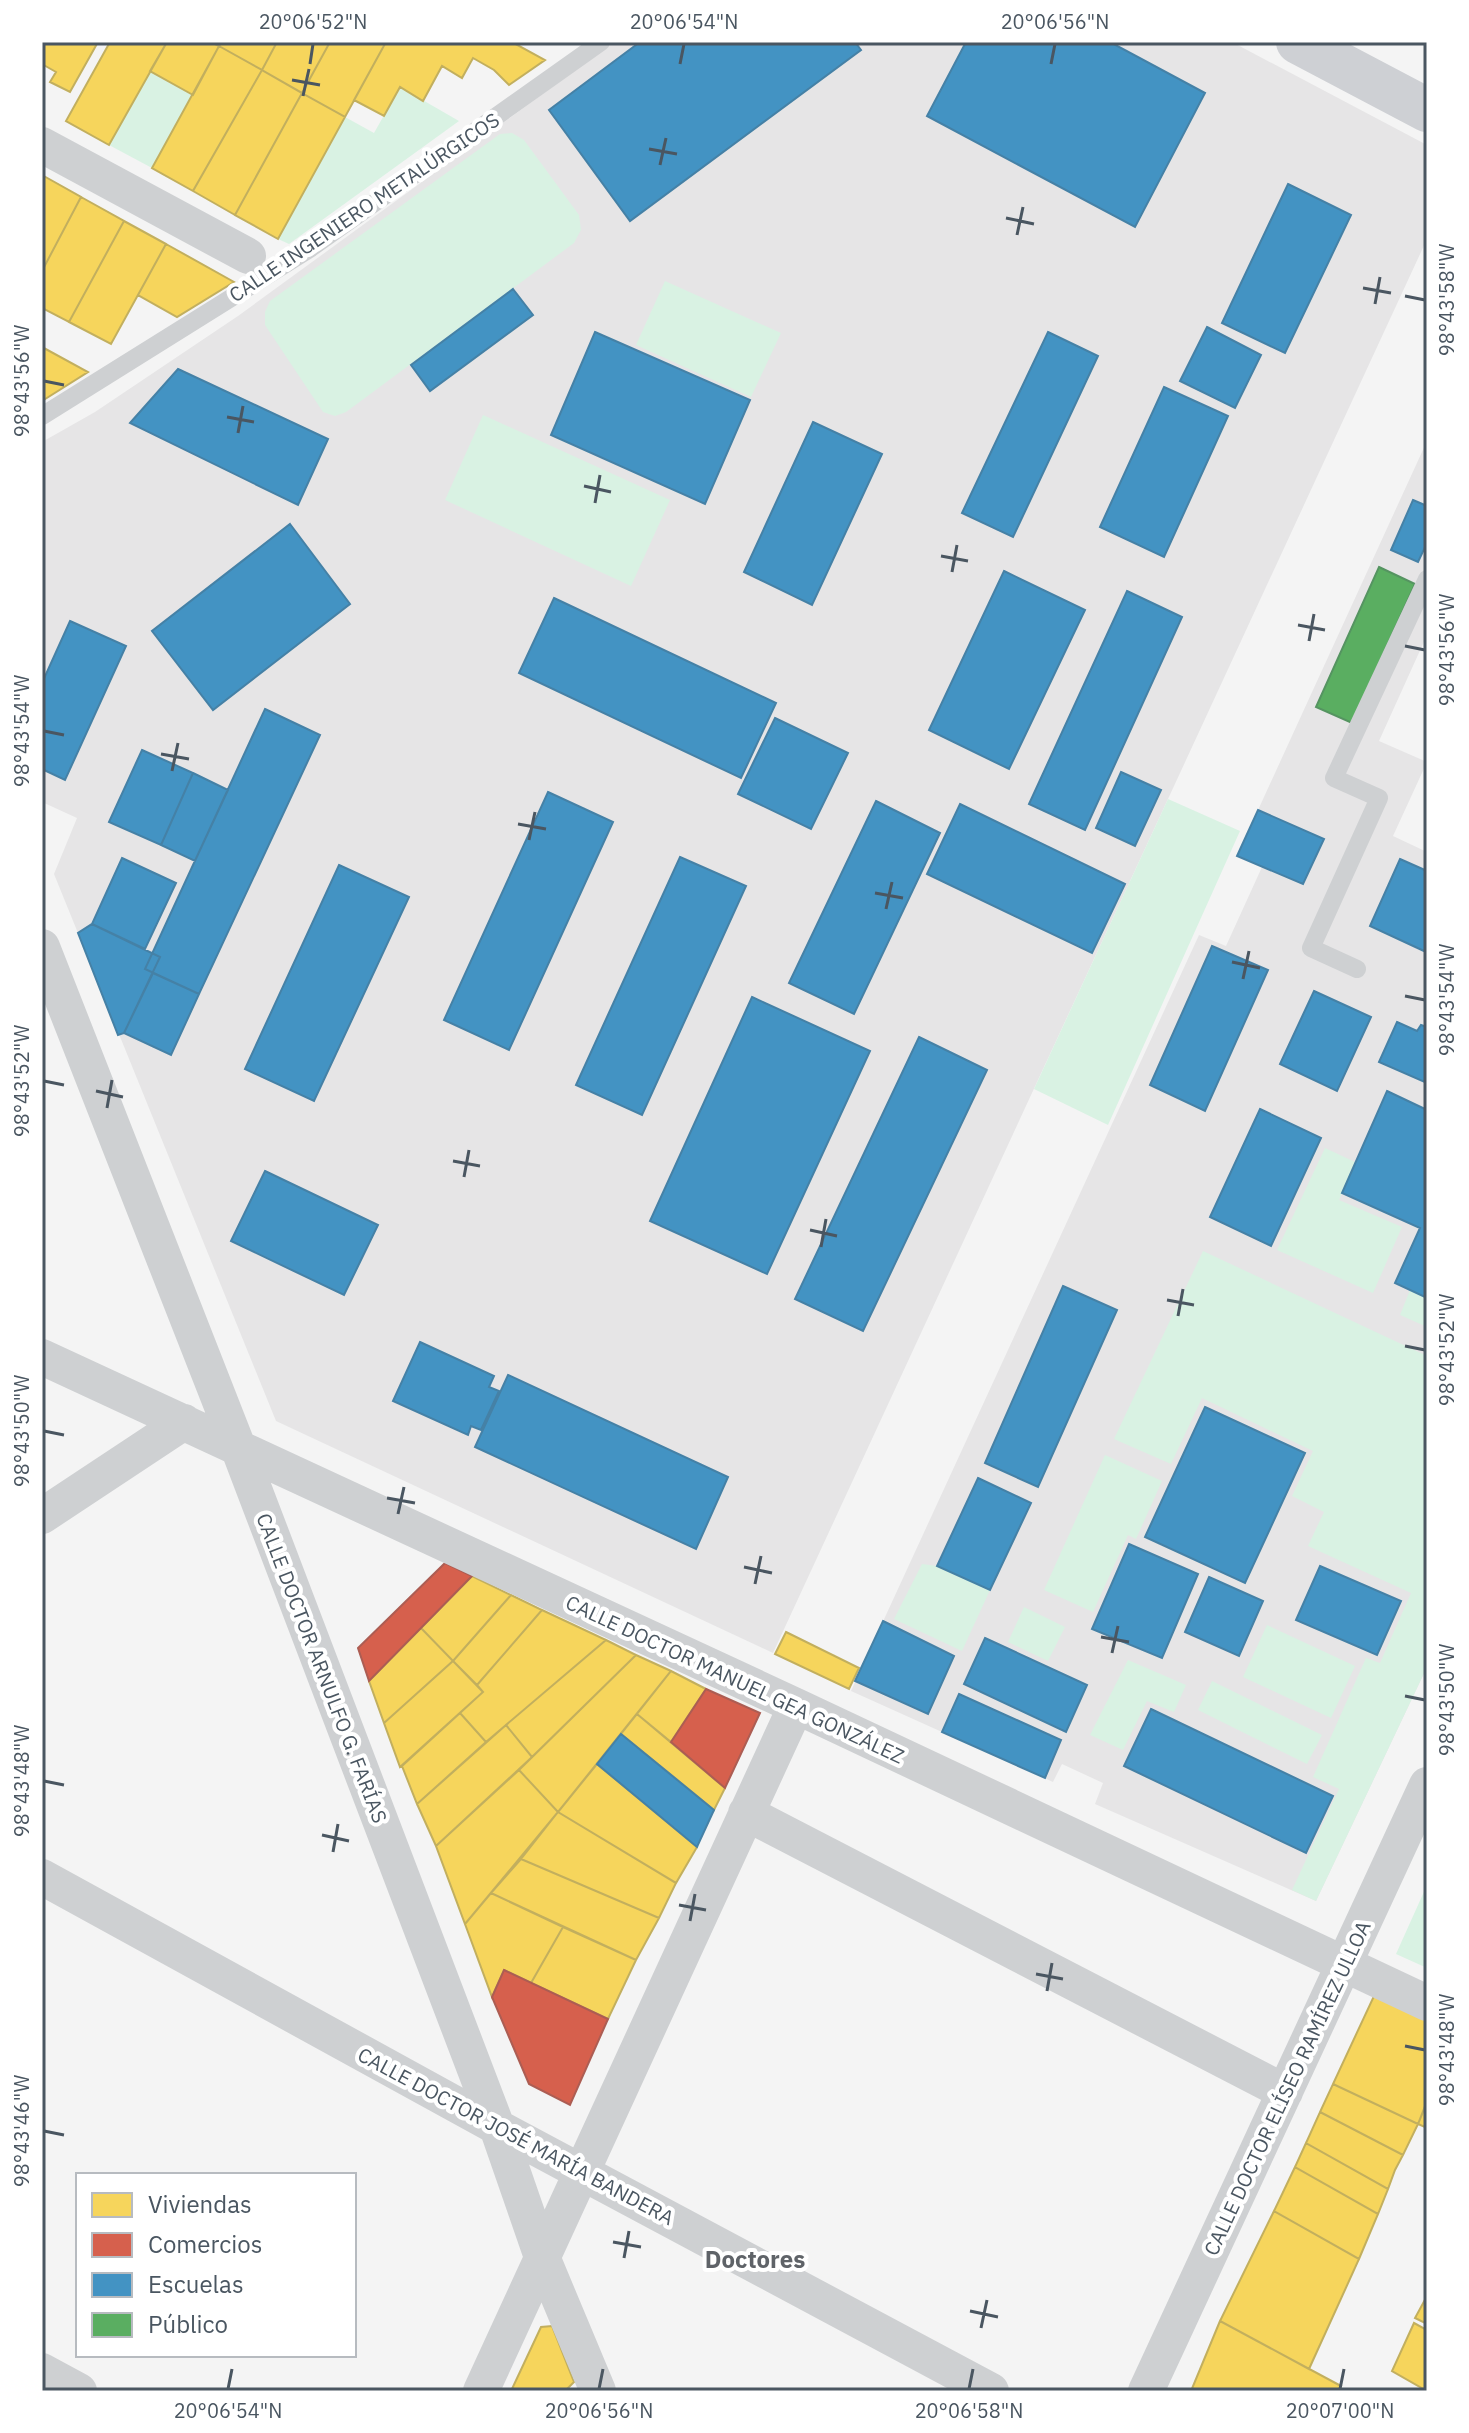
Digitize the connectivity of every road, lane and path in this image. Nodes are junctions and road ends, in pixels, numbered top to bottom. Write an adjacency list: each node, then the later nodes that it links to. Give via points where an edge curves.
1 (601, 42): 6 (lane, CALLE INGENIERO METALÚRGICOS, via 311,248)
2 (1298, 42): 3 (main road)
3 (1427, 110)
4 (42, 145): 5 (street)
5 (248, 256)
6 (42, 416)
7 (1427, 579): 9 (lane, via 1334,778 1379,798 1311,948)
8 (42, 947): 12 (street, CALLE DOCTOR ARNULFO G. FARÍAS)
9 (1357, 969)
10 (42, 1357): 11 (street, CALLE DOCTOR MANUEL GEA GONZÁLEZ)
11 (184, 1422): 12 (street, CALLE DOCTOR MANUEL GEA GONZÁLEZ); 13 (street)
12 (238, 1447): 14 (street, CALLE DOCTOR MANUEL GEA GONZÁLEZ); 21 (street, CALLE DOCTOR ARNULFO G. FARÍAS)
13 (42, 1516)
14 (796, 1706): 16 (street); 18 (street, CALLE DOCTOR MANUEL GEA GONZÁLEZ)
15 (1427, 1785): 18 (street, CALLE DOCTOR ELÍSEO RAMÍREZ ULLOA)
16 (746, 1813): 20 (street); 22 (street)
17 (42, 1877): 21 (street, CALLE DOCTOR JOSÉ MARÍA BANDERA)
18 (1345, 1966): 19 (street, CALLE DOCTOR MANUEL GEA GONZÁLEZ); 20 (street, CALLE DOCTOR ELÍSEO RAMÍREZ ULLOA)
19 (1427, 2003)
20 (1285, 2092): 29 (street, CALLE DOCTOR ELÍSEO RAMÍREZ ULLOA)
21 (497, 2127): 22 (street, CALLE DOCTOR JOSÉ MARÍA BANDERA); 23 (street, CALLE DOCTOR ARNULFO G. FARÍAS)
22 (583, 2173): 23 (street); 28 (street, CALLE DOCTOR JOSÉ MARÍA BANDERA)
23 (542, 2257): 26 (street); 27 (street, CALLE DOCTOR ARNULFO G. FARÍAS)
24 (42, 2371): 25 (street)
25 (79, 2391)
26 (481, 2391)
27 (598, 2391)
28 (991, 2391)
29 (1146, 2391)

